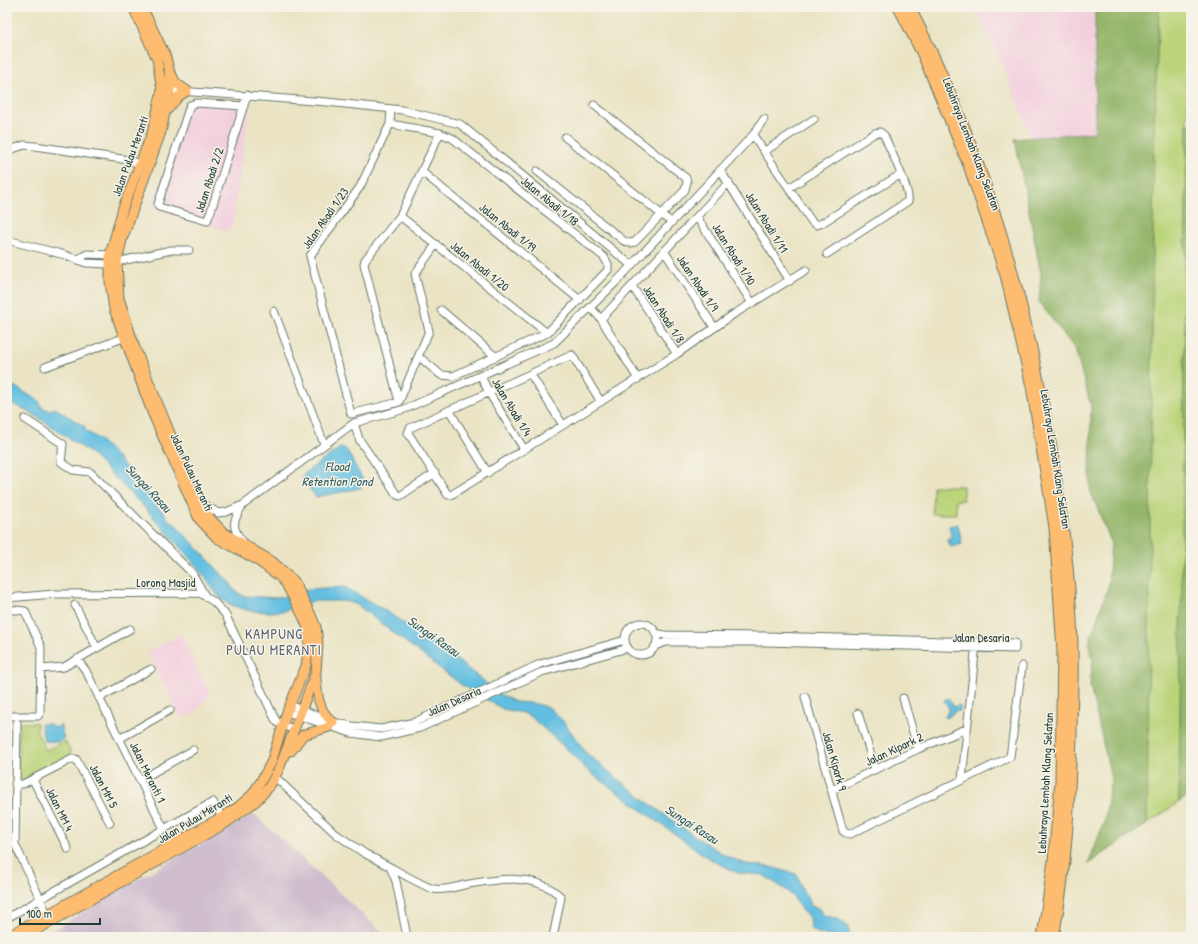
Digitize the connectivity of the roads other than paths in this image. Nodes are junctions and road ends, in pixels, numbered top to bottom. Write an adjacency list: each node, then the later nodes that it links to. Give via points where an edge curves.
1 (133, 7): 6 (main road, Jalan Pulau Meranti, via 157,59)
2 (142, 7): 5 (main road, Jalan Pulau Meranti, via 161,44)
3 (899, 7): 119 (highway, Lebuhraya Lembah Klang Selatan, via 923,54 969,165 1006,275 1032,386 1055,527 1063,651)
4 (909, 7): 119 (highway, Lebuhraya Lembah Klang Selatan, via 931,50 978,160 1014,272 1040,386 1064,526 1072,649 1070,782)
5 (169, 68): 6 (main road, Jalan Pulau Meranti); 7 (main road, via 176,83)
6 (166, 90): 7 (street); 12 (main road, Jalan Pulau Meranti); 21 (main road, Jalan Pulau Meranti)
7 (188, 91): 8 (street); 12 (main road, via 172,102)
8 (247, 95): 10 (street, Jalan Abadi 2/2); 11 (street)
9 (594, 105): 28 (street, via 686,178 685,190)
10 (244, 106): 10 (street, Jalan Abadi 2/2, via 196,103 190,105 158,206 207,221)
11 (391, 109): 15 (street, Jalan Abadi 1/23); 40 (street, via 450,121 467,129)
12 (166, 113): 39 (main road, Jalan Pulau Meranti)
13 (764, 119): 17 (street)
14 (814, 119): 20 (street)
15 (390, 124): 16 (street, Jalan Abadi 1/18); 61 (street, Jalan Abadi 1/23, via 360,187 310,256 351,414)
16 (440, 134): 23 (street); 44 (street, Jalan Abadi 1/18, via 452,138 473,153 607,260 608,270)
17 (754, 135): 20 (street); 24 (street)
18 (565, 138): 28 (street)
19 (7, 151): 21 (street, via 24,145 35,146 129,160)
20 (765, 151): 27 (street)
21 (139, 164): 37 (main road, Jalan Pulau Meranti)
22 (537, 170): 28 (street, via 624,241 636,242)
23 (422, 172): 29 (street); 44 (street, Jalan Abadi 1/19)
24 (722, 173): 26 (street, Jalan Abadi 1/11); 31 (street)
25 (901, 174): 27 (street, via 820,224 812,222); 27 (street, via 884,135 878,132); 36 (street, via 908,201)
26 (729, 182): 30 (street); 42 (street, Jalan Abadi 1/11)
27 (789, 188)
28 (661, 214): 31 (street)
29 (400, 216): 33 (street, Jalan Abadi 1/20); 61 (street, via 364,264)
30 (697, 217): 35 (street); 45 (street, Jalan Abadi 1/10)
31 (671, 222): 40 (street)
32 (7, 240): 38 (street)
33 (436, 244): 51 (street, Jalan Abadi 1/20); 61 (street, via 414,274 429,331)
34 (189, 250): 39 (street, via 171,250)
35 (664, 252): 43 (street); 50 (street, Jalan Abadi 1/9)
36 (827, 254)
37 (110, 255): 38 (street, via 87,254); 39 (main road, Jalan Pulau Meranti)
38 (78, 259): 39 (street, via 86,263)
39 (113, 263): 52 (main road, Jalan Pulau Meranti, via 112,301); 71 (main road, Jalan Pulau Meranti, via 118,298 131,337)
40 (631, 265): 46 (street)
41 (806, 270): 42 (street)
42 (790, 281): 45 (street)
43 (632, 286): 49 (street); 53 (street, Jalan Abadi 1/8)
44 (580, 300): 51 (street, Jalan Abadi 1/18)
45 (752, 303): 50 (street)
46 (591, 308): 49 (street); 58 (street, via 554,343)
47 (440, 310): 54 (street)
48 (274, 311): 67 (street)
49 (601, 319): 59 (street)
50 (714, 327): 53 (street)
51 (547, 333): 54 (street, Jalan Abadi 1/18)
52 (123, 338): 56 (street); 74 (main road, Jalan Pulau Meranti, via 199,519 217,538)
53 (677, 354): 59 (street)
54 (496, 357): 55 (street, Jalan Abadi 1/18, via 446,377)
55 (423, 360)
56 (45, 367)
57 (531, 375): 60 (street); 62 (street, via 572,355); 66 (street)
58 (481, 376): 60 (street, Jalan Abadi 1/4); 65 (street, via 405,409)
59 (638, 379): 62 (street)
60 (489, 394): 63 (street); 68 (street, Jalan Abadi 1/4)
61 (399, 402)
62 (601, 402): 66 (street)
63 (449, 410): 69 (street, via 410,428 408,433); 70 (street)
64 (25, 419): 75 (street, via 63,444 61,462 73,470 90,472 192,573)
65 (354, 423): 67 (street); 69 (street, via 356,434 394,494 400,496)
66 (563, 425): 68 (street)
67 (324, 444): 72 (street)
68 (524, 448): 70 (street)
69 (434, 473): 70 (street, via 448,494 452,495)
70 (488, 473)
71 (198, 501): 72 (street, via 218,513); 73 (main road, Jalan Pulau Meranti, via 223,532)
72 (243, 505): 73 (street, via 236,516 234,526)
73 (246, 546): 74 (main road, Jalan Pulau Meranti, via 279,566)
74 (290, 582): 79 (main road, Jalan Pulau Meranti)
75 (205, 596): 76 (street, Lorong Masjid, via 200,593 55,594); 102 (street, Lorong Masjid, via 225,614 270,712)
76 (7, 598)
77 (76, 605): 85 (street)
78 (7, 609): 89 (street, via 25,611 41,647)
79 (308, 616): 91 (main road, Jalan Pulau Meranti, via 316,627); 95 (main road, Jalan Pulau Meranti, via 310,644 306,666)
80 (130, 629): 85 (street)
81 (656, 633): 82 (street, Jalan Desaria, via 645,624 636,624 627,632); 83 (street, Jalan Desaria); 84 (street)
82 (625, 640): 86 (street); 101 (street, Jalan Desaria, via 540,664 415,722 381,730)
83 (976, 645): 84 (street, Jalan Desaria, via 666,642); 104 (street)
84 (656, 646): 86 (street, Jalan Desaria, via 650,653 641,655 631,652)
85 (97, 648): 87 (street)
86 (628, 648): 101 (street, Jalan Desaria, via 542,672 420,728 381,737 351,733)
87 (77, 659): 89 (street, via 64,667); 93 (street, Jalan Meranti 1)
88 (1022, 666): 112 (street, via 1010,757)
89 (41, 669): 100 (street, via 40,713 38,716)
90 (151, 669): 93 (street)
91 (316, 672): 98 (main road, Jalan Pulau Meranti); 101 (main road, via 318,701)
92 (805, 697): 114 (street, Jalan Kipark 9)
93 (99, 698): 105 (street, Jalan Meranti 1)
94 (903, 698): 106 (street)
95 (288, 709): 98 (street, Jalan Desaria); 102 (main road, Jalan Pulau Meranti)
96 (170, 710): 105 (street)
97 (858, 713): 108 (street)
98 (301, 714): 101 (street, Jalan Desaria); 103 (main road, Jalan Pulau Meranti)
99 (7, 716): 100 (street)
100 (17, 719): 113 (street)
101 (331, 724): 109 (main road, via 303,735)
102 (282, 725): 103 (street, Lorong Masjid); 115 (main road, Jalan Pulau Meranti, via 271,763 252,795 238,808)
103 (295, 730): 109 (main road, Jalan Pulau Meranti)
104 (966, 730): 106 (street, Jalan Kipark 2); 112 (street)
105 (119, 739): 111 (street, Jalan Meranti 1)
106 (918, 749): 108 (street, Jalan Kipark 2)
107 (193, 750): 111 (street)
108 (875, 769): 114 (street, Jalan Kipark 2)
109 (277, 773): 120 (street, via 336,834); 126 (main road, Jalan Pulau Meranti, via 256,801 243,813)
110 (33, 780): 113 (street); 116 (street, Jalan MM 5, via 76,759); 118 (street, Jalan MM 4)
111 (140, 780): 117 (street, Jalan Meranti 1)
112 (962, 780): 114 (street, Jalan Kipark 9, via 850,834 843,831)
113 (15, 784): 121 (street, via 14,844)
114 (832, 790)
115 (222, 817): 117 (street, via 213,802); 122 (main road, Jalan Pulau Meranti)
116 (110, 823)
117 (164, 829): 121 (street)
118 (68, 849)
119 (1059, 862): 123 (highway, Lebuhraya Lembah Klang Selatan)
120 (390, 867): 127 (street, via 396,880); 128 (street, via 434,889 447,889 497,879 540,883 561,897)
121 (41, 900): 122 (street); 124 (street)
122 (48, 916): 125 (main road, Jalan Pulau Meranti)
123 (1052, 917): 129 (highway, Lebuhraya Lembah Klang Selatan); 130 (highway, Lebuhraya Lembah Klang Selatan)
124 (7, 918)
125 (7, 937)
126 (24, 937)
127 (406, 937)
128 (553, 937)
129 (1043, 937)
130 (1053, 937)

